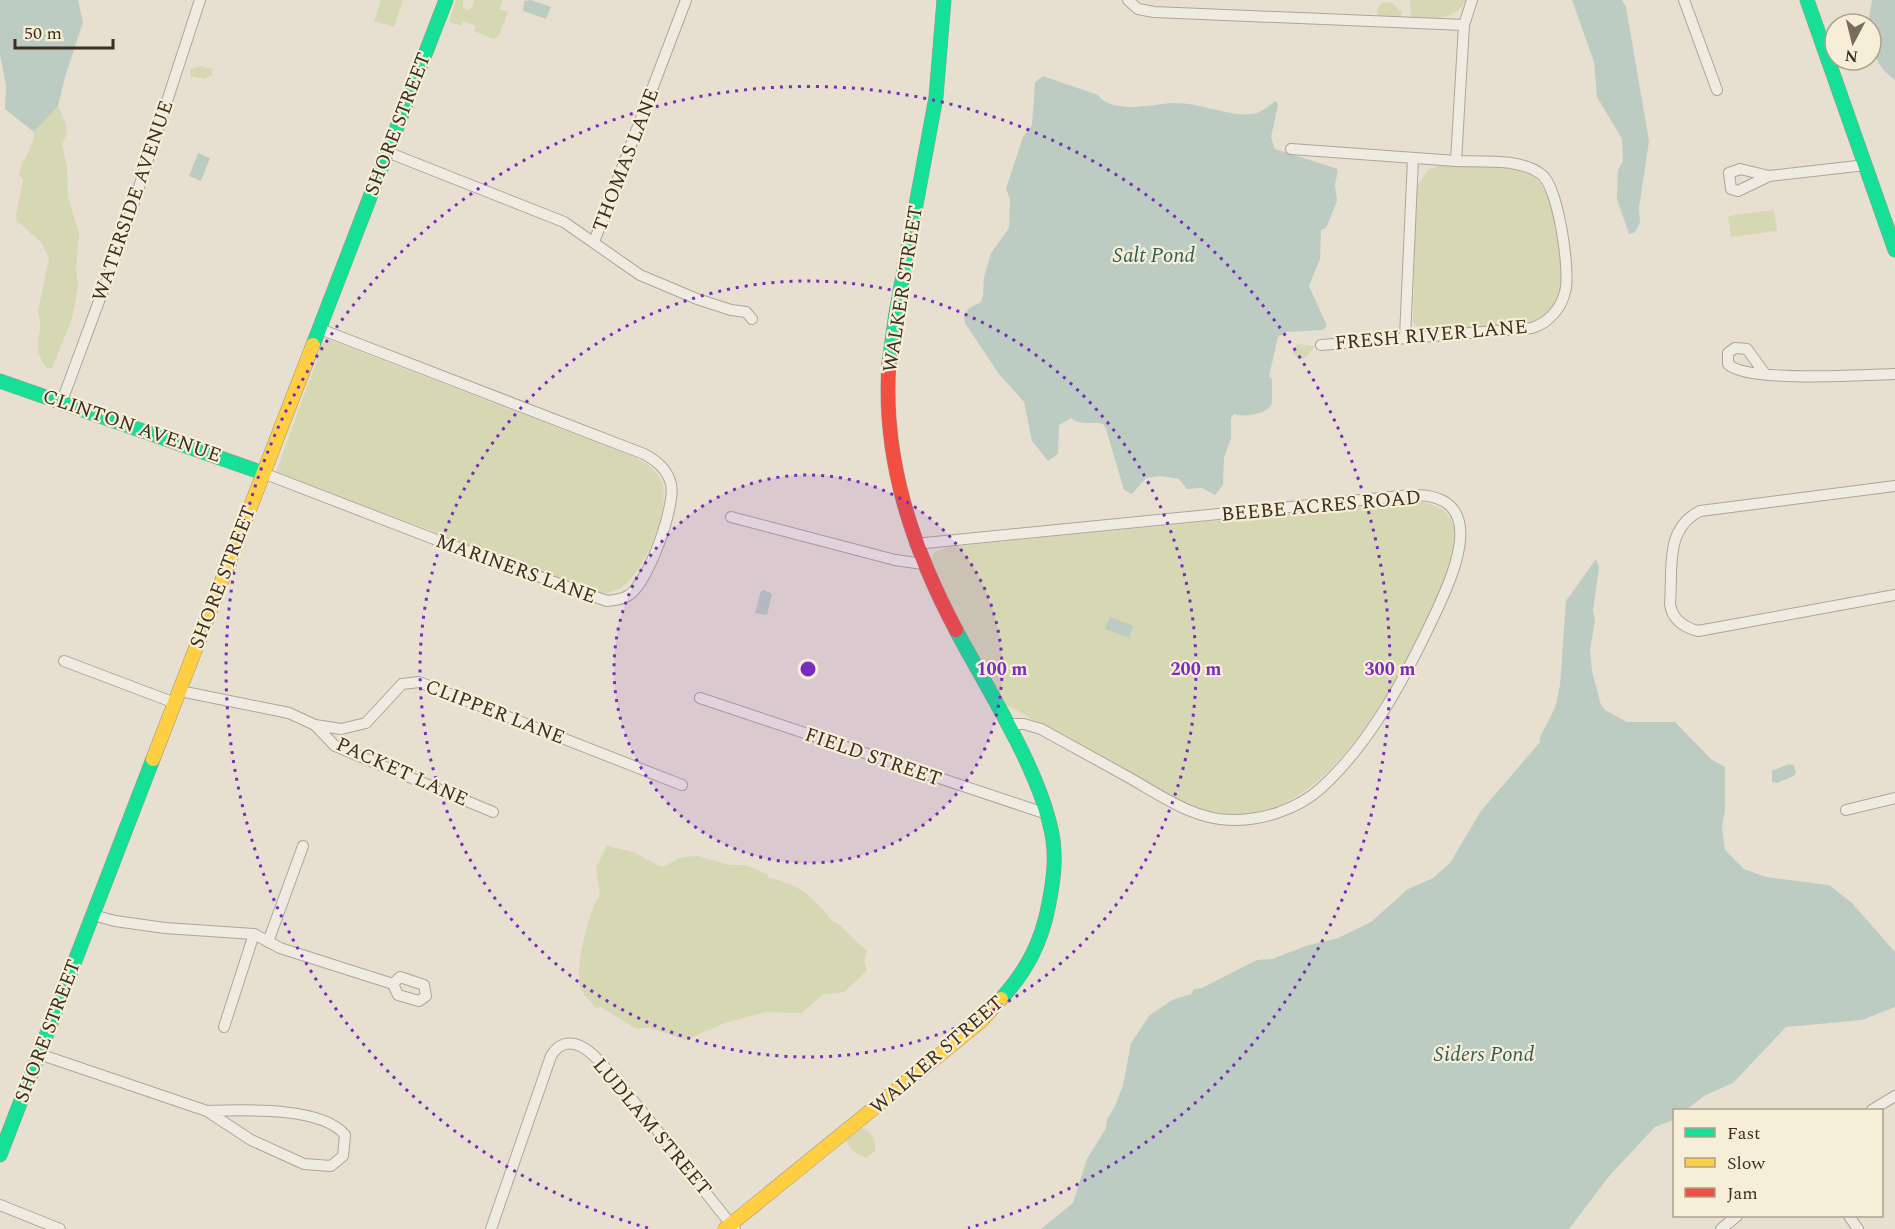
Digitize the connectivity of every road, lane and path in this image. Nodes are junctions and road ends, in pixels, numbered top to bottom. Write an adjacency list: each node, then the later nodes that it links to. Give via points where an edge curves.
1 (200, 0): 26 (street, WATERSIDE AVENUE, via 122,239)
2 (446, 0): 12 (street, SHORE STREET)
3 (686, 0): 17 (street, THOMAS LANE)
4 (944, 0): 30 (street, WALKER STREET, via 940,70 889,368 892,450 904,513)
5 (1128, 0): 9 (street, via 1138,9 1154,12)
6 (1472, 0): 9 (street)
7 (1684, 0): 10 (street)
8 (1807, 0): 15 (street)
9 (1464, 25): 14 (street)
10 (1718, 90)
11 (1291, 149): 13 (street, FRESH RIVER LANE)
12 (387, 152): 17 (street, THOMAS LANE, via 553,217); 20 (street, SHORE STREET)
13 (1413, 158): 14 (street, FRESH RIVER LANE); 21 (street)
14 (1456, 161): 21 (street, FRESH RIVER LANE, via 1522,166 1546,178 1555,196 1565,295 1551,316 1532,328)
15 (1866, 165): 16 (street); 18 (street)
16 (1769, 176)
17 (594, 242): 19 (street, via 640,275 697,299 746,312)
18 (1895, 250)
19 (752, 320)
20 (320, 329): 27 (street, SHORE STREET); 27 (street, MARINERS LANE, via 644,454 660,464 668,476 672,498 669,515 637,588 623,598 606,601)
21 (1405, 337): 22 (street, FRESH RIVER LANE)
22 (1321, 345)
23 (1764, 374): 24 (street)
24 (1895, 374)
25 (0, 381): 26 (street, CLINTON AVENUE)
26 (62, 401): 27 (street, CLINTON AVENUE)
27 (263, 473): 34 (street, SHORE STREET)
28 (1895, 486): 32 (street, via 1692,515 1674,537 1670,604 1679,623 1707,631)
29 (731, 517): 31 (street)
30 (915, 544): 31 (street, WALKER STREET); 36 (street, BEEBE ACRES ROAD, via 1411,495 1442,500 1456,515 1461,538 1456,567 1417,653 1356,749 1319,789 1285,810 1266,817 1232,820 1198,814 1041,729)
31 (923, 564): 36 (street, WALKER STREET)
32 (1895, 595)
33 (64, 661): 34 (street, CLIPPER LANE)
34 (178, 697): 37 (street, CLIPPER LANE, via 289,713); 44 (street, SHORE STREET)
35 (700, 698): 42 (street, FIELD STREET)
36 (1006, 724): 42 (street, WALKER STREET, via 1030,769)
37 (315, 725): 38 (street, CLIPPER LANE, via 341,729 366,723 402,684 419,682); 41 (street, PACKET LANE, via 335,746)
38 (682, 785)
39 (1895, 798): 40 (street)
40 (1846, 810)
41 (493, 812)
42 (1047, 814): 56 (street, WALKER STREET, via 1054,847 1051,903 1035,951 1014,986 964,1036)
43 (303, 846): 46 (street)
44 (93, 915): 45 (street, via 165,928); 49 (street, SHORE STREET)
45 (254, 934): 46 (street); 48 (street)
46 (268, 942): 47 (street)
47 (393, 984)
48 (224, 1027)
49 (39, 1054): 52 (street); 53 (street, SHORE STREET)
50 (1895, 1096): 51 (street)
51 (1874, 1109)
52 (207, 1111): 52 (street, via 260,1110 322,1120 345,1135 343,1156 331,1166 304,1164 251,1140)
53 (0, 1155)
54 (0, 1205): 57 (street)
55 (1735, 1217): 59 (street)
56 (731, 1227): 58 (street, LUDLAM STREET, via 641,1110 591,1053 574,1044 558,1047 547,1067)
57 (60, 1229)
58 (490, 1229)
59 (1721, 1229)

